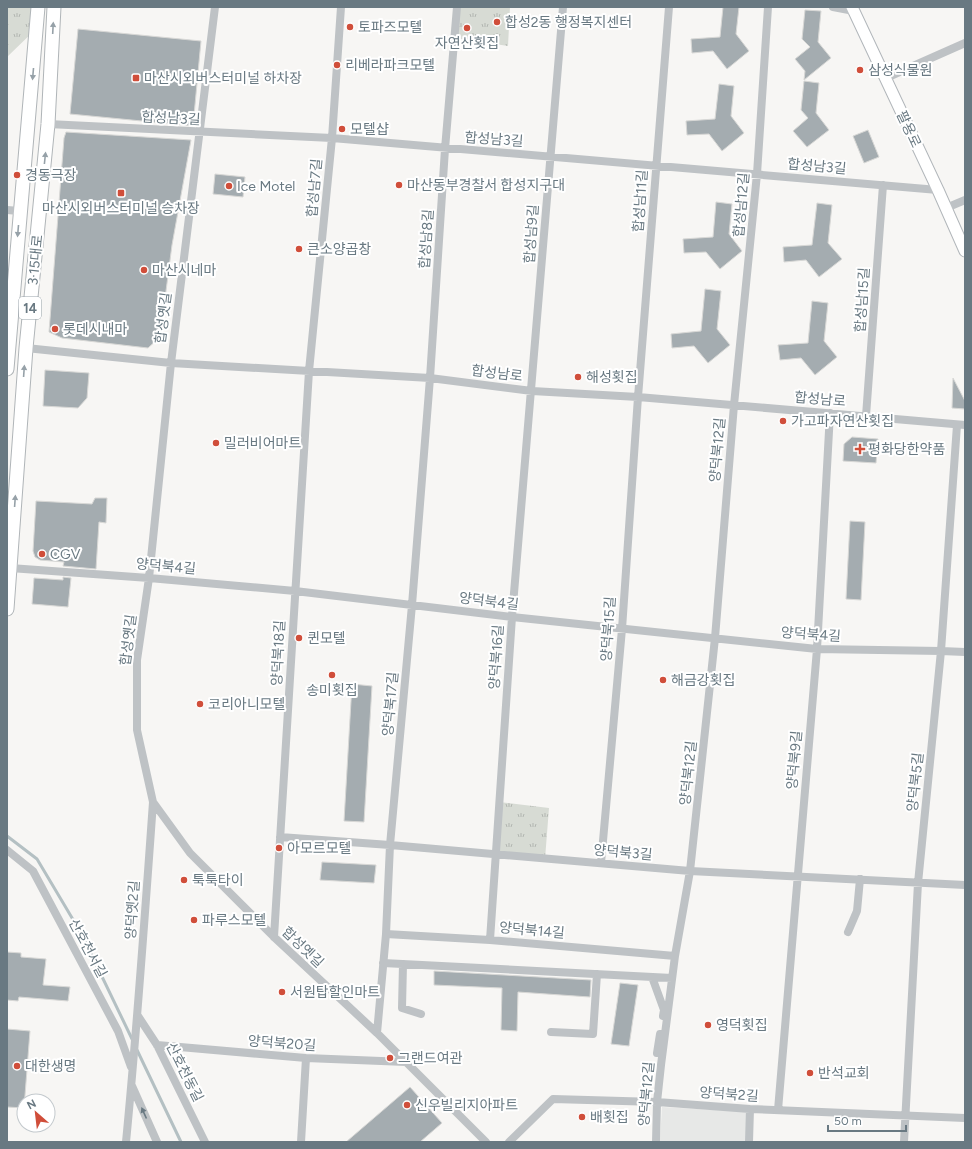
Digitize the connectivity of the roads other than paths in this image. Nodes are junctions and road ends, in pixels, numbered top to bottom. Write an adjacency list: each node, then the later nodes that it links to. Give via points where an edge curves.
1 (38, 7): 24 (main road, 3·15대로 / 14, one-way to 24)
2 (54, 7): 13 (main road, 3·15대로 / 14, one-way to 2)
3 (215, 7): 14 (street, 합성옛길)
4 (340, 7): 15 (street, 합성남7길)
5 (457, 7): 16 (street, 합성남8길)
6 (563, 7): 17 (street, 합성남9길)
7 (669, 7): 18 (street, 합성남11길)
8 (768, 7): 19 (street, 합성남12길)
9 (833, 7): 10 (street)
10 (853, 9): 12 (main road, 팔용로)
11 (965, 43): 12 (street)
12 (886, 78): 21 (main road, 팔용로)
13 (48, 124): 14 (street, 합성남3길); 26 (main road, 3·15대로 / 14, one-way to 13)
14 (199, 133): 15 (street, 합성남3길); 27 (street, 합성옛길)
15 (332, 138): 16 (street, 합성남3길); 29 (street, 합성남7길)
16 (445, 149): 17 (street, 합성남3길); 30 (street, 합성남8길)
17 (550, 156): 18 (street, 합성남3길); 31 (street, 합성남9길)
18 (656, 165): 19 (street, 합성남3길); 32 (street, 합성남11길)
19 (757, 174): 20 (street, 합성남3길); 33 (street, 합성남12길)
20 (883, 185): 21 (street, 합성남3길); 35 (street, 합성남15길)
21 (938, 190): 23 (main road, 팔용로)
22 (965, 200): 23 (street)
23 (946, 208): 25 (main road, 팔용로)
24 (13, 211): 28 (main road, 3·15대로 / 14, one-way to 28)
25 (965, 251)
26 (26, 348): 27 (street, 합성남로); 37 (main road, 3·15대로 / 14, one-way to 26)
27 (170, 363): 29 (street, 합성남로); 38 (street, 합성옛길)
28 (7, 369)
29 (309, 371): 30 (street, 합성남로); 39 (street, 양덕북18길)
30 (430, 378): 31 (street, 합성남로); 40 (street, 양덕북17길)
31 (532, 391): 32 (street, 합성남로); 42 (street, 양덕북16길)
32 (638, 397): 33 (street, 합성남로); 43 (street, 양덕북15길)
33 (734, 405): 34 (street, 합성남로); 44 (street, 양덕북12길)
34 (830, 413): 35 (street, 합성남로); 45 (street, 양덕북9길)
35 (866, 416): 36 (street, 합성남로)
36 (961, 425): 46 (street, 양덕북5길)
37 (10, 568): 38 (street, 양덕북4길); 41 (main road, 3·15대로 / 14)
38 (149, 578): 39 (street, 양덕북4길); 48 (street, 합성옛길, via 137,660 137,730)
39 (295, 591): 40 (street, 양덕북4길); 49 (street, 양덕북18길)
40 (412, 605): 42 (street, 양덕북4길); 50 (street, 양덕북17길)
41 (7, 609)
42 (512, 617): 43 (street, 양덕북4길); 52 (street, 양덕북16길)
43 (622, 629): 44 (street, 양덕북4길); 53 (street, 양덕북15길)
44 (715, 638): 45 (street, 양덕북4길); 54 (street, 양덕북12길)
45 (817, 649): 46 (street, 양덕북4길); 55 (street, 양덕북9길)
46 (942, 651): 47 (street, 양덕북4길); 57 (street, 양덕북5길)
47 (965, 652)
48 (153, 802): 61 (street, 합성옛길, via 190,853); 70 (street, 양덕옛2길)
49 (280, 837): 50 (street, 양덕북3길); 61 (street, 양덕북18길)
50 (390, 845): 52 (street, 양덕북3길); 60 (street, 양덕북17길)
51 (7, 850): 77 (street, 산호천서길, via 32,870 118,1031)
52 (496, 854): 53 (street, 양덕북3길); 62 (street, 양덕북16길)
53 (601, 863): 54 (street, 양덕북3길)
54 (690, 871): 55 (street, 양덕북3길); 63 (street, 양덕북12길)
55 (798, 876): 56 (street, 양덕북3길); 81 (street, 양덕북9길)
56 (860, 879): 57 (street, 양덕북3길); 59 (street, via 856,911)
57 (918, 883): 58 (street, 양덕북3길); 82 (street, 양덕북5길)
58 (965, 885)
59 (848, 932)
60 (386, 934): 62 (street, 양덕북14길); 64 (street, 양덕북17길)
61 (274, 937): 72 (street, 합성옛길)
62 (490, 940): 63 (street, 양덕북14길)
63 (675, 956): 68 (street, 양덕북12길)
64 (383, 963): 65 (street); 72 (street, 양덕북17길)
65 (403, 964): 66 (street); 69 (street, via 402,1008)
66 (598, 974): 67 (street); 71 (street, via 593,1034)
67 (652, 977): 68 (street); 74 (street, via 664,1010)
68 (672, 978): 79 (street, 양덕북12길)
69 (421, 1014)
70 (138, 1019): 73 (street, 산호천동길); 77 (street, 양덕옛2길)
71 (551, 1032)
72 (377, 1034): 76 (street, 합성옛길)
73 (157, 1045): 75 (street, 양덕북20길); 86 (street, 산호천동길)
74 (657, 1053)
75 (306, 1058): 76 (street, 양덕북20길); 87 (street)
76 (406, 1062): 88 (street, 합성옛길)
77 (132, 1068): 78 (street)
78 (132, 1084): 84 (street); 85 (street, one-way to 78)
79 (657, 1102): 80 (street, 양덕북2길); 89 (street, 양덕북2길, via 553,1099); 90 (street, 양덕북12길)
80 (750, 1109): 81 (street, 양덕북2길); 91 (street)
81 (778, 1110): 82 (street, 양덕북2길)
82 (906, 1115): 83 (street, 양덕북2길); 92 (street, 양덕북5길)
83 (965, 1118)
84 (126, 1142)
85 (157, 1142)
86 (205, 1142)
87 (301, 1142)
88 (486, 1142)
89 (509, 1142)
90 (656, 1142)
91 (749, 1142)
92 (904, 1142)

